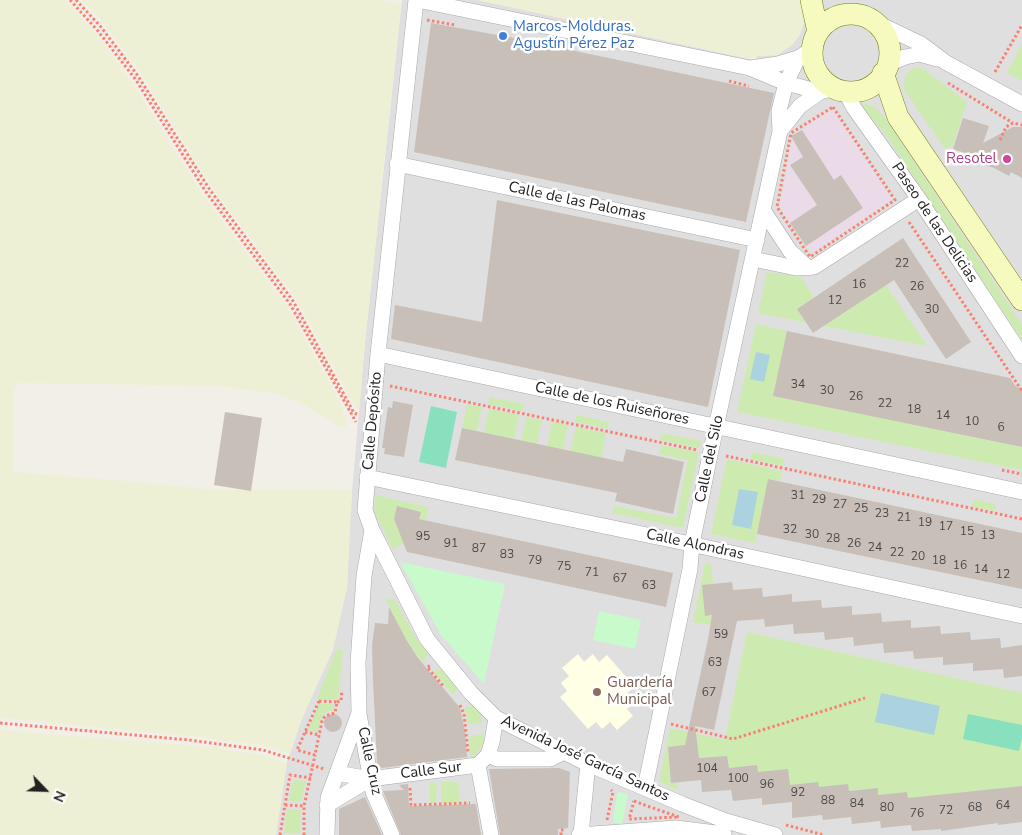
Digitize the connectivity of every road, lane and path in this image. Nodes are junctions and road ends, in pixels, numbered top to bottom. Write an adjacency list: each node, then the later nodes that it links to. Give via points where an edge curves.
1 (70, 0): 41 (path, via 136,80 206,192 290,304 360,428)
2 (76, 0): 41 (path, via 138,76 210,190 293,301 354,413)
3 (416, 0): 13 (street); 27 (street, Calle Depósito)
4 (812, 0): 11 (main road)
5 (830, 0): 6 (main road)
6 (852, 14): 7 (main road); 11 (main road, via 827,22)
7 (873, 21): 12 (street, via 921,44); 14 (main road, via 887,40 890,52)
8 (1022, 25): 19 (path)
9 (457, 26): 10 (path, via 429,20)
10 (428, 30)
11 (809, 46): 13 (street, via 778,64); 17 (street, Calle del Silo); 20 (main road, via 817,72)
12 (945, 62): 14 (street, via 920,54 904,56); 19 (street)
13 (750, 68): 17 (street)
14 (886, 68): 20 (main road, via 874,84); 22 (main road, Paseo de las Delicias)
15 (729, 81): 18 (path)
16 (946, 82): 23 (path)
17 (786, 83): 20 (street); 25 (street, Calle del Silo, via 779,111)
18 (757, 87)
19 (990, 87): 21 (street)
20 (839, 94): 20 (path, via 895,200 810,257 777,207 791,133); 22 (main road, Paseo de las Delicias); 25 (street, Calle del Silo, via 800,106); 28 (street, Paseo de las Delicias, via 854,108)
21 (1022, 104)
22 (898, 117): 34 (main road, Paseo de las Delicias)
23 (1013, 124): 24 (path); 26 (path, via 1006,127)
24 (1022, 125)
25 (780, 131): 29 (street, Calle del Silo)
26 (1000, 140)
27 (398, 164): 31 (street, Calle de las Palomas); 35 (street, Calle Depósito)
28 (919, 199): 33 (street); 36 (street, Paseo de las Delicias)
29 (764, 210): 31 (street, Calle del Silo); 33 (street, via 790,251)
30 (908, 219): 38 (path)
31 (757, 240): 32 (street, Calle del Silo)
32 (753, 259): 33 (street); 40 (street, Calle del Silo)
33 (808, 268)
34 (1022, 300)
35 (378, 354): 39 (street, Calle de los Ruiseñores); 41 (street, Calle Depósito)
36 (1022, 356)
37 (385, 385): 39 (path, via 700,450)
38 (1022, 391)
39 (701, 423): 40 (street, Calle de los Ruiseñores)
40 (717, 426): 46 (street, Calle de los Ruiseñores); 49 (street, Calle del Silo)
41 (372, 427): 45 (street, Calle Depósito)
42 (724, 465): 47 (path, via 726,456)
43 (993, 468): 44 (path)
44 (1022, 474)
45 (367, 477): 48 (street, Calle Depósito, via 365,510); 49 (street, Calle Alondras)
46 (1022, 492)
47 (1022, 519)
48 (372, 530): 51 (street, Avenida José García Santos, via 427,639); 55 (street, Calle Depósito, via 364,576 358,663)
49 (692, 544): 50 (street, Calle Alondras); 58 (street, Calle del Silo)
50 (1022, 616)
51 (442, 656): 52 (path, via 427,668); 56 (street, Avenida José García Santos)
52 (449, 693)
53 (865, 698): 58 (path, via 733,739)
54 (455, 700): 63 (path, via 464,714)
55 (359, 714): 66 (street, Calle Depósito); 69 (street, Calle Cruz)
56 (496, 718): 61 (street, Avenida José García Santos); 63 (street, via 492,742)
57 (0, 723): 65 (path, via 189,740 263,750)
58 (665, 726): 70 (street, Calle del Silo)
59 (305, 732): 60 (path); 60 (path, via 319,701 337,702 335,713 325,716); 62 (path, via 297,750)
60 (320, 735): 62 (path)
61 (564, 752): 63 (street, Calle Sur, via 550,759); 64 (street, Avenida José García Santos)
62 (315, 755): 65 (path)
63 (478, 760): 69 (street, Calle Sur); 72 (street)
64 (588, 764): 67 (street, Avenida José García Santos); 81 (street)
65 (313, 765): 66 (path); 68 (path)
66 (337, 773): 69 (street, Calle Sur); 74 (street, Calle Depósito)
67 (615, 775): 70 (street, Avenida José García Santos); 80 (path, via 609,789 613,792)
68 (311, 778): 73 (path, via 290,775); 75 (path)
69 (370, 779): 74 (street, Calle Sur); 85 (street, Calle Cruz)
70 (645, 788): 79 (street, Avenida José García Santos)
71 (401, 789): 72 (path, via 410,788 411,805)
72 (486, 802): 86 (street)
73 (285, 805): 75 (path); 82 (path)
74 (327, 805): 84 (street, Calle Depósito)
75 (304, 806): 83 (path)
76 (650, 807): 77 (path)
77 (647, 818)
78 (778, 829): 79 (street, Avenida José García Santos); 87 (path)
79 (724, 830): 80 (street, via 676,828)
80 (606, 832): 81 (street)
81 (580, 834)
82 (280, 835)
83 (304, 835)
84 (327, 835)
85 (392, 835)
86 (491, 835)
87 (824, 835)

